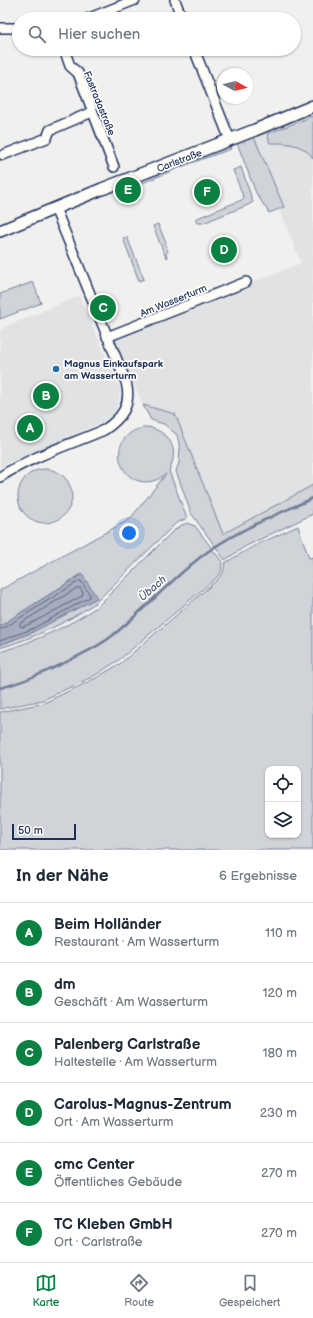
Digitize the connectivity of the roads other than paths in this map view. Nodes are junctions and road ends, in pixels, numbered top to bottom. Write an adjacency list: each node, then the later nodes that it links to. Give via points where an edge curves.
1 (135, 0): 3 (street)
2 (175, 0): 4 (street)
3 (105, 12)
4 (179, 12)
5 (0, 28): 6 (street)
6 (12, 28)
7 (66, 56): 10 (street, Fastradastraße, via 70,66 78,73)
8 (197, 56): 11 (street)
9 (313, 106): 11 (main road, Carlstraße)
10 (92, 112): 12 (street, via 50,130 47,138); 13 (street, Fastradastraße)
11 (230, 140): 14 (main road, Carlstraße)
12 (3, 156)
13 (114, 167)
14 (55, 208): 15 (main road, Carlstraße); 17 (street)
15 (0, 231)
16 (246, 282): 17 (street, Am Wasserturm)
17 (107, 337): 18 (street, via 129,392 123,414 104,430 45,453)
18 (0, 477)

